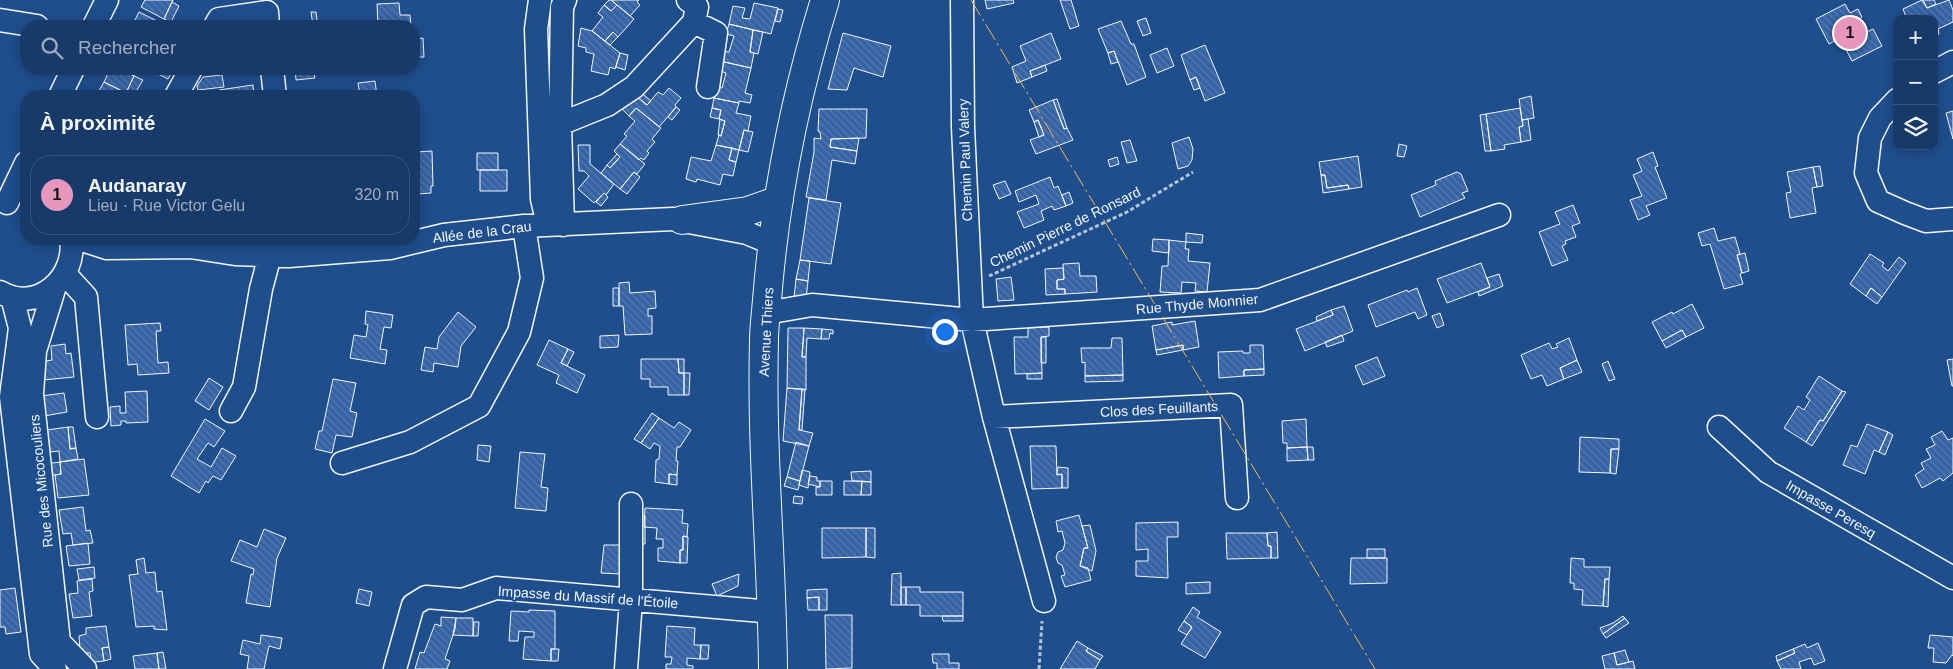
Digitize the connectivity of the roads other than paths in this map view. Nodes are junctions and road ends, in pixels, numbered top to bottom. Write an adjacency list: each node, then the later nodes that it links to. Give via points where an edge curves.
1 (107, 0): 8 (street)
2 (540, 0): 30 (street, via 537,39 542,199)
3 (565, 0): 23 (street, via 562,7)
4 (688, 0): 11 (street, via 697,8)
5 (825, 0): 25 (main road, Avenue Thiers, via 788,146)
6 (962, 0): 46 (street, Chemin Paul Valery, via 963,127)
7 (0, 20): 12 (street)
8 (97, 20)
9 (218, 20): 10 (street, via 267,12)
10 (268, 20)
11 (694, 22): 18 (street, via 716,33); 23 (street, via 634,87 606,105)
12 (20, 23)
13 (1953, 62): 14 (street)
14 (1938, 70)
15 (70, 75): 19 (street)
16 (188, 75): 20 (street)
17 (273, 75): 21 (street)
18 (708, 87)
19 (63, 90)
20 (179, 90)
21 (274, 90)
22 (1893, 104): 29 (street, via 1880,118 1870,138 1866,173 1878,201 1926,221)
23 (560, 124): 30 (street)
24 (20, 180): 26 (street)
25 (779, 200): 28 (main road, via 748,211); 35 (main road, Avenue Thiers)
26 (11, 203)
27 (1499, 215): 46 (street, Rue Thyde Monnier, via 1260,300)
28 (682, 220): 30 (street, Allée de la Crau); 35 (street, Allée de la Crau, via 747,233)
29 (1953, 220)
30 (555, 225): 31 (street, Allée de la Crau)
31 (524, 226): 33 (street, Allée de la Crau); 51 (street, via 532,278 519,332 479,406 410,442)
32 (420, 233): 33 (street)
33 (444, 235): 34 (street, Allée de la Crau)
34 (420, 241)
35 (771, 244): 45 (main road, Avenue Thiers)
36 (71, 245): 43 (street, Rue des Micocouliers, via 71,259)
37 (98, 245): 41 (street)
38 (206, 245): 40 (street)
39 (402, 245): 42 (street, Allée de la Crau)
40 (190, 247): 41 (street); 42 (street, Allée de la Crau, via 235,254)
41 (107, 248): 43 (street)
42 (282, 250): 47 (street, via 261,289 244,387)
43 (63, 277): 44 (street, via 42,294 27,298); 48 (street, via 86,297); 59 (street, Rue des Micocouliers, via 35,351 32,394 59,642)
44 (6, 294): 58 (street, Rue des Micocouliers, via 20,328 11,397 41,654)
45 (766, 313): 46 (street, via 812,305); 57 (main road, Avenue Thiers, via 765,479)
46 (972, 320): 49 (street)
47 (231, 411)
48 (97, 417)
49 (994, 418): 52 (street, Clos des Feuillants, via 1231,405); 56 (street)
50 (1719, 427): 54 (street, Impasse Peresq, via 1768,472)
51 (342, 462)
52 (1237, 498)
53 (631, 504): 55 (street)
54 (1953, 578)
55 (631, 600): 57 (street, Impasse du Massif de l'Étoile); 60 (street, Impasse du Massif de l'Étoile, via 496,588 462,600 426,597 413,605); 61 (street)
56 (1044, 601)
57 (773, 612): 62 (main road, Avenue Thiers)
58 (55, 669)
59 (85, 669)
60 (395, 669)
61 (626, 669)
62 (773, 669)

